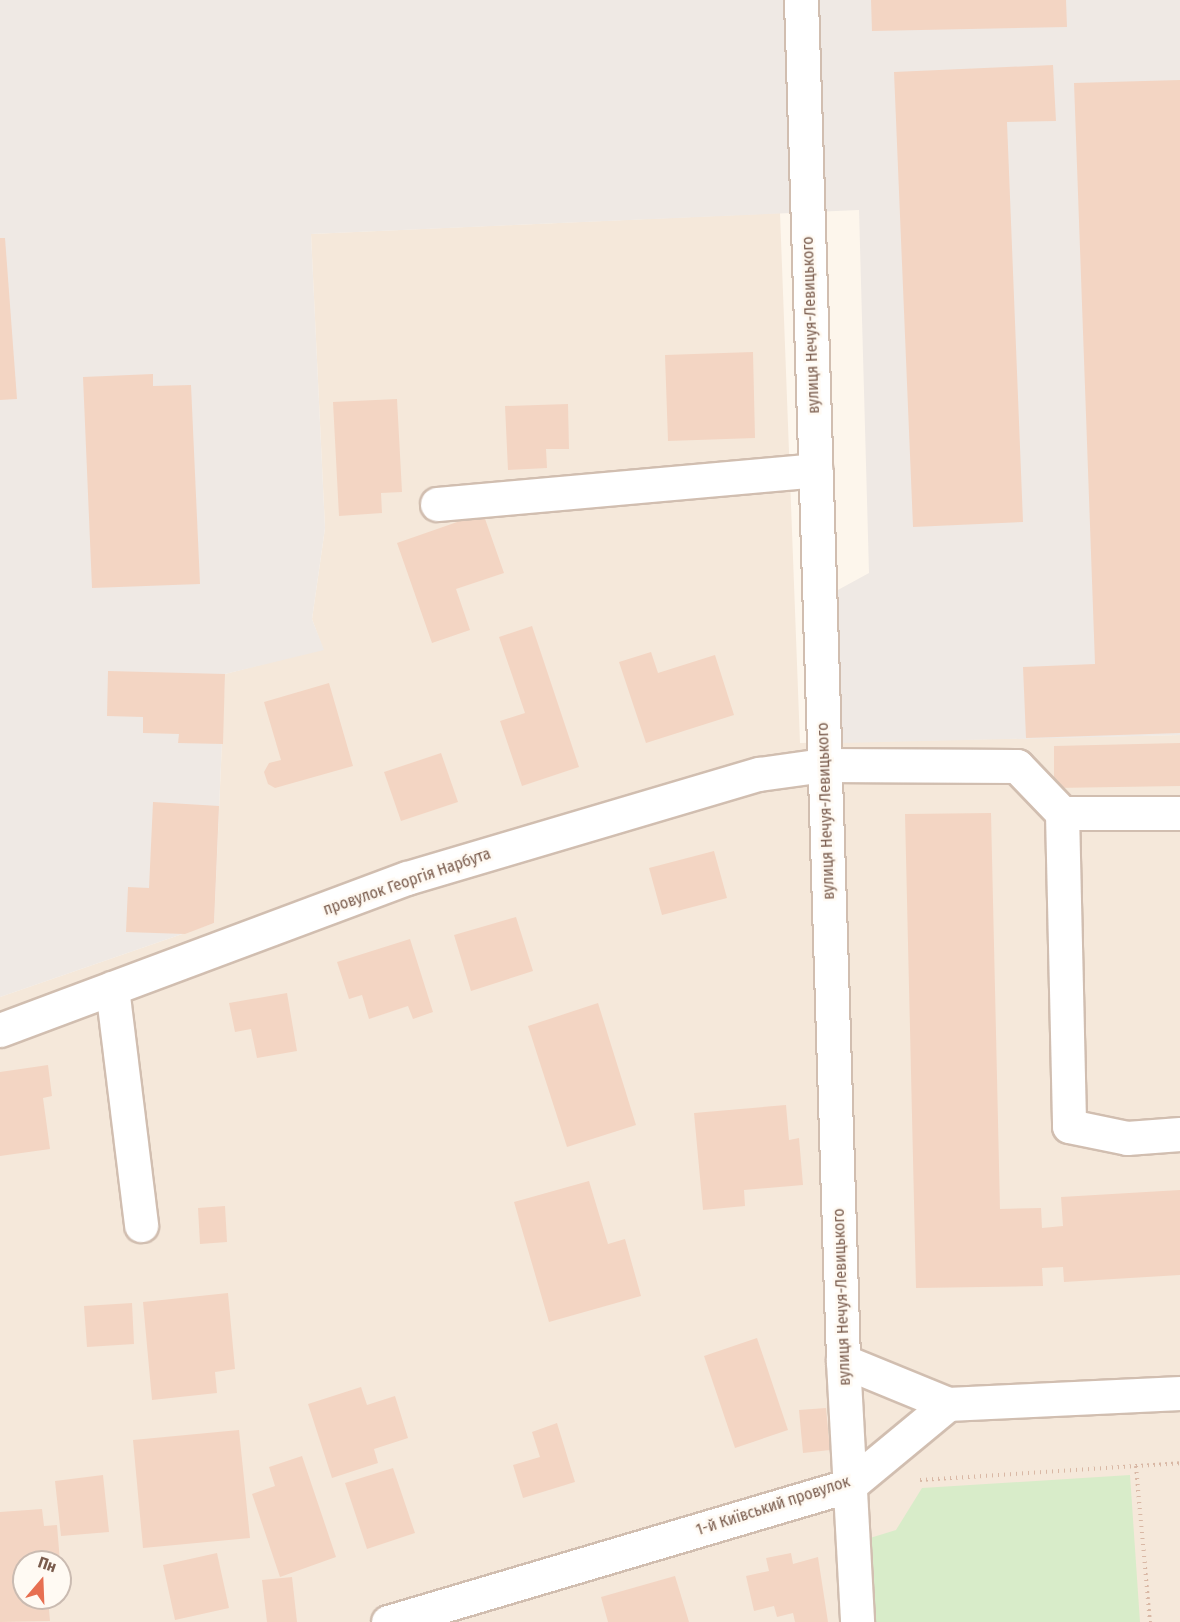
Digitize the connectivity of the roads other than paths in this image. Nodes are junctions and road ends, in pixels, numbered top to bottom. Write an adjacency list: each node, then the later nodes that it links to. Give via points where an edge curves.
1 (801, 0): 2 (street, вулиця Нечуя-Левицького)
2 (815, 470): 3 (street); 4 (street, вулиця Нечуя-Левицького)
3 (437, 504)
4 (824, 765): 5 (street, провулок Георгія Нарбута, via 1017,766); 7 (street, провулок Георгія Нарбута, via 759,774 407,878); 11 (street, вулиця Нечуя-Левицького)
5 (1062, 813): 6 (street); 9 (street, via 1069,1126 1127,1138)
6 (1180, 813)
7 (112, 988): 8 (street, провулок Георгія Нарбута); 10 (street)
8 (0, 1030)
9 (1180, 1134)
10 (141, 1226)
11 (843, 1362): 13 (street); 14 (street, вулиця Нечуя-Левицького)
12 (1180, 1393): 13 (street)
13 (948, 1404): 14 (street, 1-й Київський провулок)
14 (850, 1485): 15 (street, 1-й Київський провулок); 16 (street, вулиця Нечуя-Левицького)
15 (388, 1622)
16 (857, 1622)

